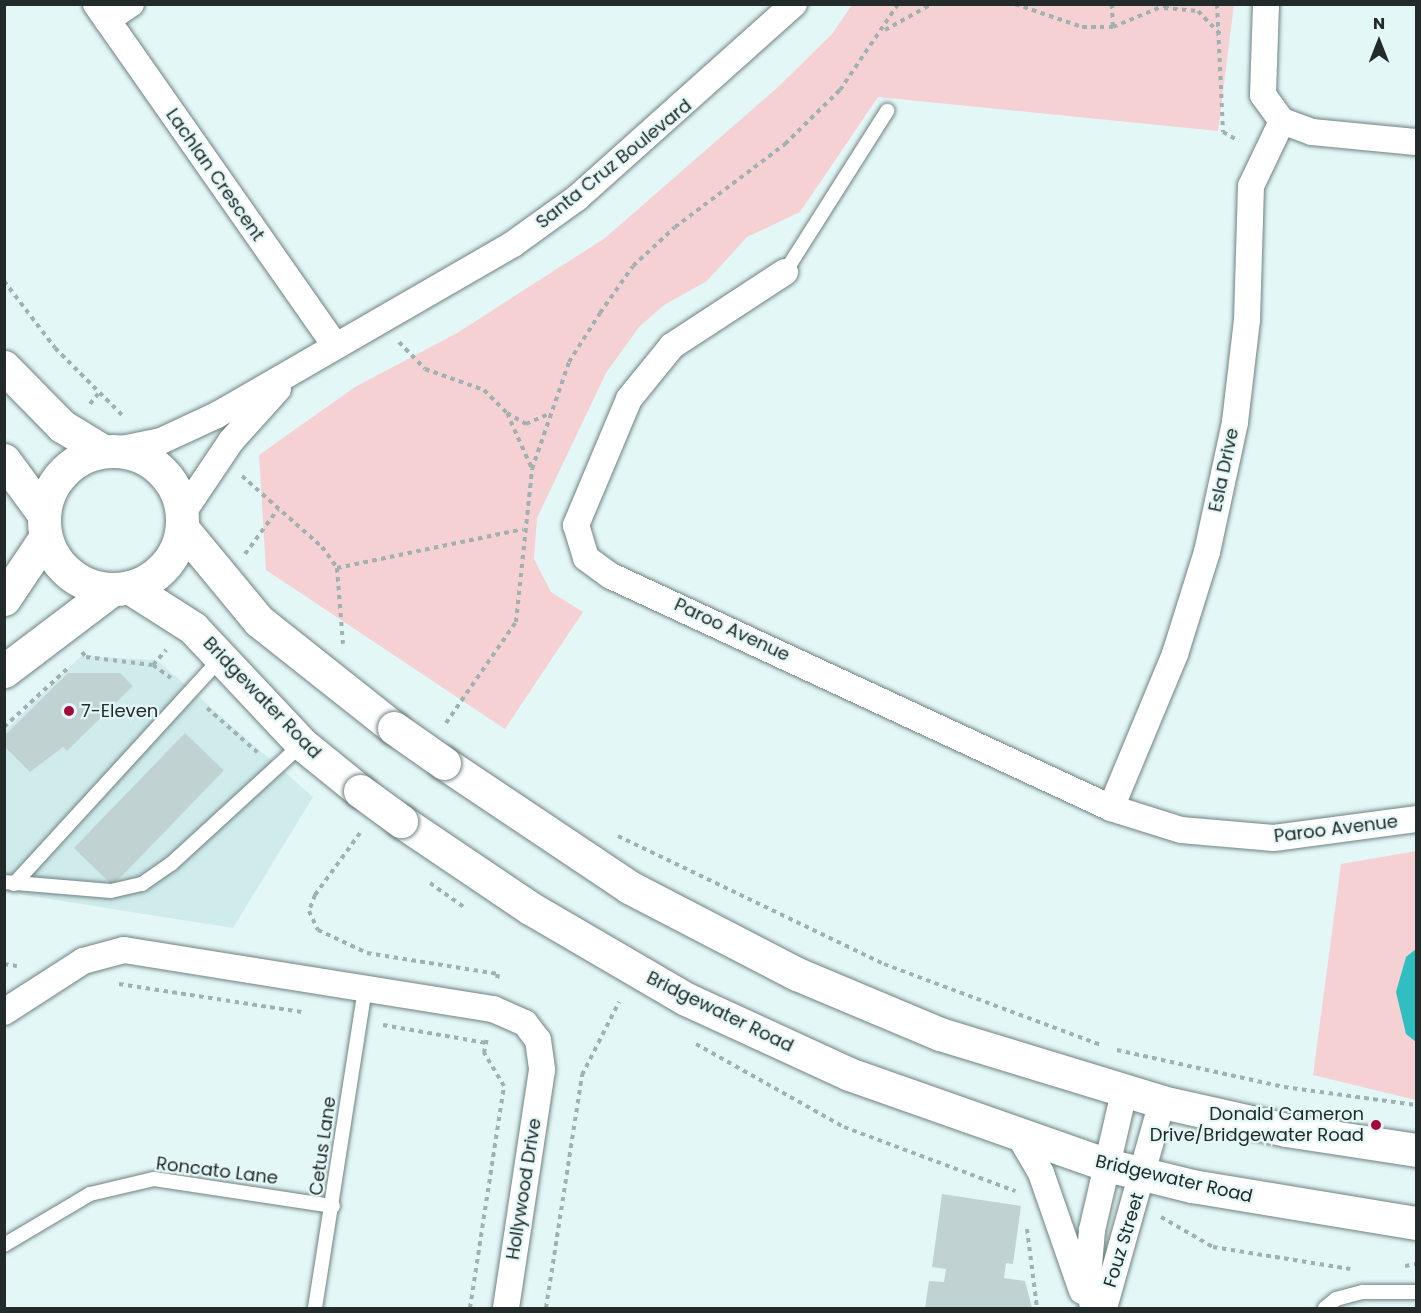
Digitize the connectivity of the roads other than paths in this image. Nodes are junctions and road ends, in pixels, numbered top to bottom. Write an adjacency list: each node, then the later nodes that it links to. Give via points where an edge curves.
1 (131, 4): 4 (street)
2 (794, 4): 9 (street, Santa Cruz Boulevard, via 577,198 504,250)
3 (1266, 4): 6 (street, via 1263,95)
4 (101, 12): 9 (street, Lachlan Crescent)
5 (886, 111): 8 (lane, Paroo Avenue)
6 (1282, 121): 7 (street, via 1312,132); 21 (street, Esla Drive, via 1251,186 1247,320 1235,422 1207,552 1175,654)
7 (1416, 142)
8 (785, 272): 21 (street, Paroo Avenue, via 672,346 629,399 576,525 586,558 611,576)
9 (335, 345): 11 (street, Santa Cruz Boulevard)
10 (4, 367): 12 (street, via 62,426)
11 (293, 374): 12 (street, Santa Cruz Boulevard, via 161,441); 14 (street, Santa Cruz Boulevard, via 221,458)
12 (117, 441): 14 (street, via 162,470 176,490); 15 (street, via 62,472)
13 (4, 460): 15 (street)
14 (182, 521): 16 (street, via 165,566); 26 (street, bridge, via 259,621 394,728 629,887 797,974 940,1034)
15 (44, 526): 16 (street, via 70,575); 17 (street)
16 (120, 589): 18 (street, Bridgewater Road, via 163,605); 19 (street)
17 (4, 599)
18 (222, 657): 20 (street, Bridgewater Road); 23 (lane)
19 (4, 671)
20 (302, 744): 23 (lane, via 171,864 142,884 111,891); 28 (street, Bridgewater Road, bridge, via 401,821 530,908 686,999 849,1074)
21 (1111, 808): 22 (street, Paroo Avenue, via 1182,830 1274,838)
22 (1416, 819)
23 (9, 883)
24 (365, 988): 25 (street, via 124,950 83,961); 32 (lane, Cetus Lane); 37 (street, Hollywood Drive, via 493,1009 534,1031 542,1070)
25 (4, 1012)
26 (1124, 1093): 27 (street); 30 (street, Fouz Street)
27 (1162, 1102): 29 (street, via 1286,1130); 31 (street, Fouz Street)
28 (1020, 1137): 30 (street, Bridgewater Road); 38 (street, Fouz Street, via 1041,1173)
29 (1416, 1150)
30 (1107, 1165): 31 (street, Bridgewater Road); 39 (street, Fouz Street, via 1092,1230 1088,1277)
31 (1145, 1174): 33 (street, Bridgewater Road, via 1373,1219); 40 (street, Fouz Street)
32 (333, 1206): 34 (lane, Roncato Lane, via 154,1179 90,1194); 36 (lane, Cetus Lane)
33 (1416, 1223)
34 (4, 1245)
35 (1416, 1292): 41 (lane, via 1363,1292 1336,1299)
36 (315, 1308)
37 (506, 1308)
38 (1088, 1308)
39 (1093, 1308)
40 (1104, 1308)
41 (1325, 1308)

